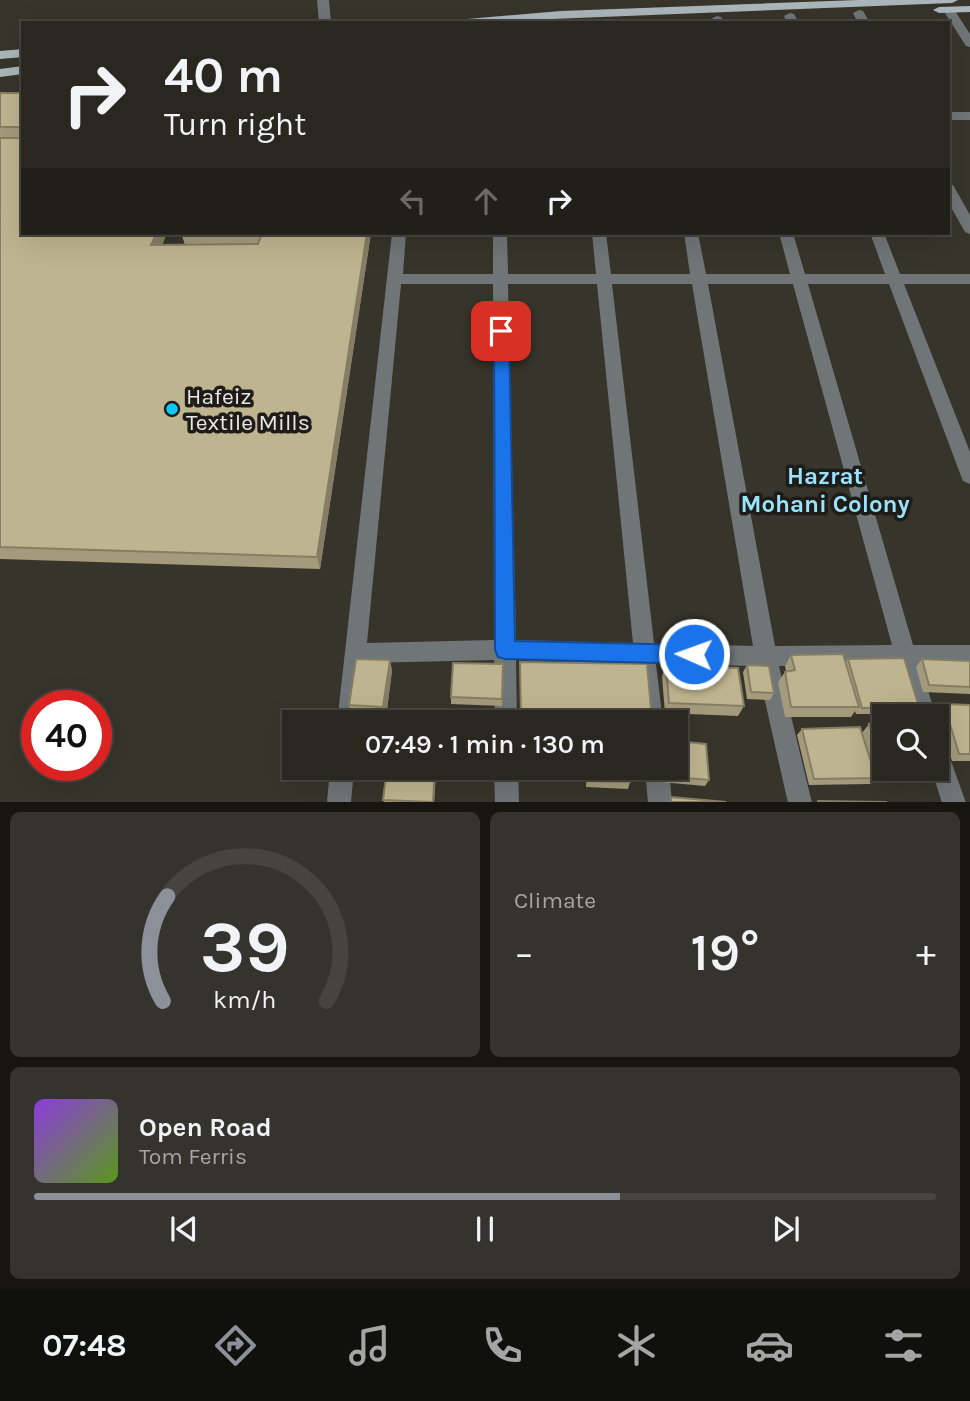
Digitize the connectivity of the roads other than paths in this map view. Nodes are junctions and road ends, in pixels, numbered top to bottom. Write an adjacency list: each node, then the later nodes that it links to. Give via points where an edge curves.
1 (323, 0): 12 (street)
2 (537, 0): 10 (main road)
3 (561, 0): 9 (main road)
4 (608, 0): 7 (main road)
5 (951, 5): 6 (main road); 7 (main road); 8 (main road); 15 (street)
6 (970, 9)
7 (652, 11): 9 (main road)
8 (861, 18): 11 (main road)
9 (562, 19): 10 (main road)
10 (536, 20): 13 (main road)
11 (791, 20): 14 (main road)
12 (326, 21)
13 (509, 21)
14 (718, 21)
15 (970, 43)
16 (21, 53): 17 (main road)
17 (0, 55)
18 (21, 71): 19 (main road)
19 (0, 73)
20 (950, 116): 21 (street)
21 (970, 117)
22 (950, 192): 23 (street)
23 (970, 229)
24 (398, 235): 31 (street)
25 (500, 235): 30 (street)
26 (598, 235): 36 (street)
27 (691, 235): 32 (street)
28 (787, 235): 33 (street)
29 (878, 235): 34 (street)
30 (500, 278): 31 (street); 36 (street); 38 (street)
31 (394, 279): 39 (street)
32 (701, 279): 33 (street); 36 (street); 42 (street)
33 (801, 279): 34 (street); 43 (street)
34 (895, 279): 35 (street); 37 (street)
35 (970, 279)
36 (604, 280): 40 (street)
37 (970, 476)
38 (505, 650): 39 (street); 40 (street); 46 (street)
39 (355, 653): 45 (street)
40 (646, 653): 42 (street); 47 (street)
41 (970, 655): 43 (street)
42 (766, 656): 43 (street); 55 (street)
43 (906, 657): 44 (street)
44 (921, 704)
45 (349, 710)
46 (506, 710)
47 (651, 710)
48 (341, 780): 52 (street)
49 (506, 780): 53 (street)
50 (658, 780): 54 (street)
51 (947, 781): 56 (street)
52 (339, 802)
53 (506, 802)
54 (660, 802)
55 (800, 802)
56 (954, 802)

